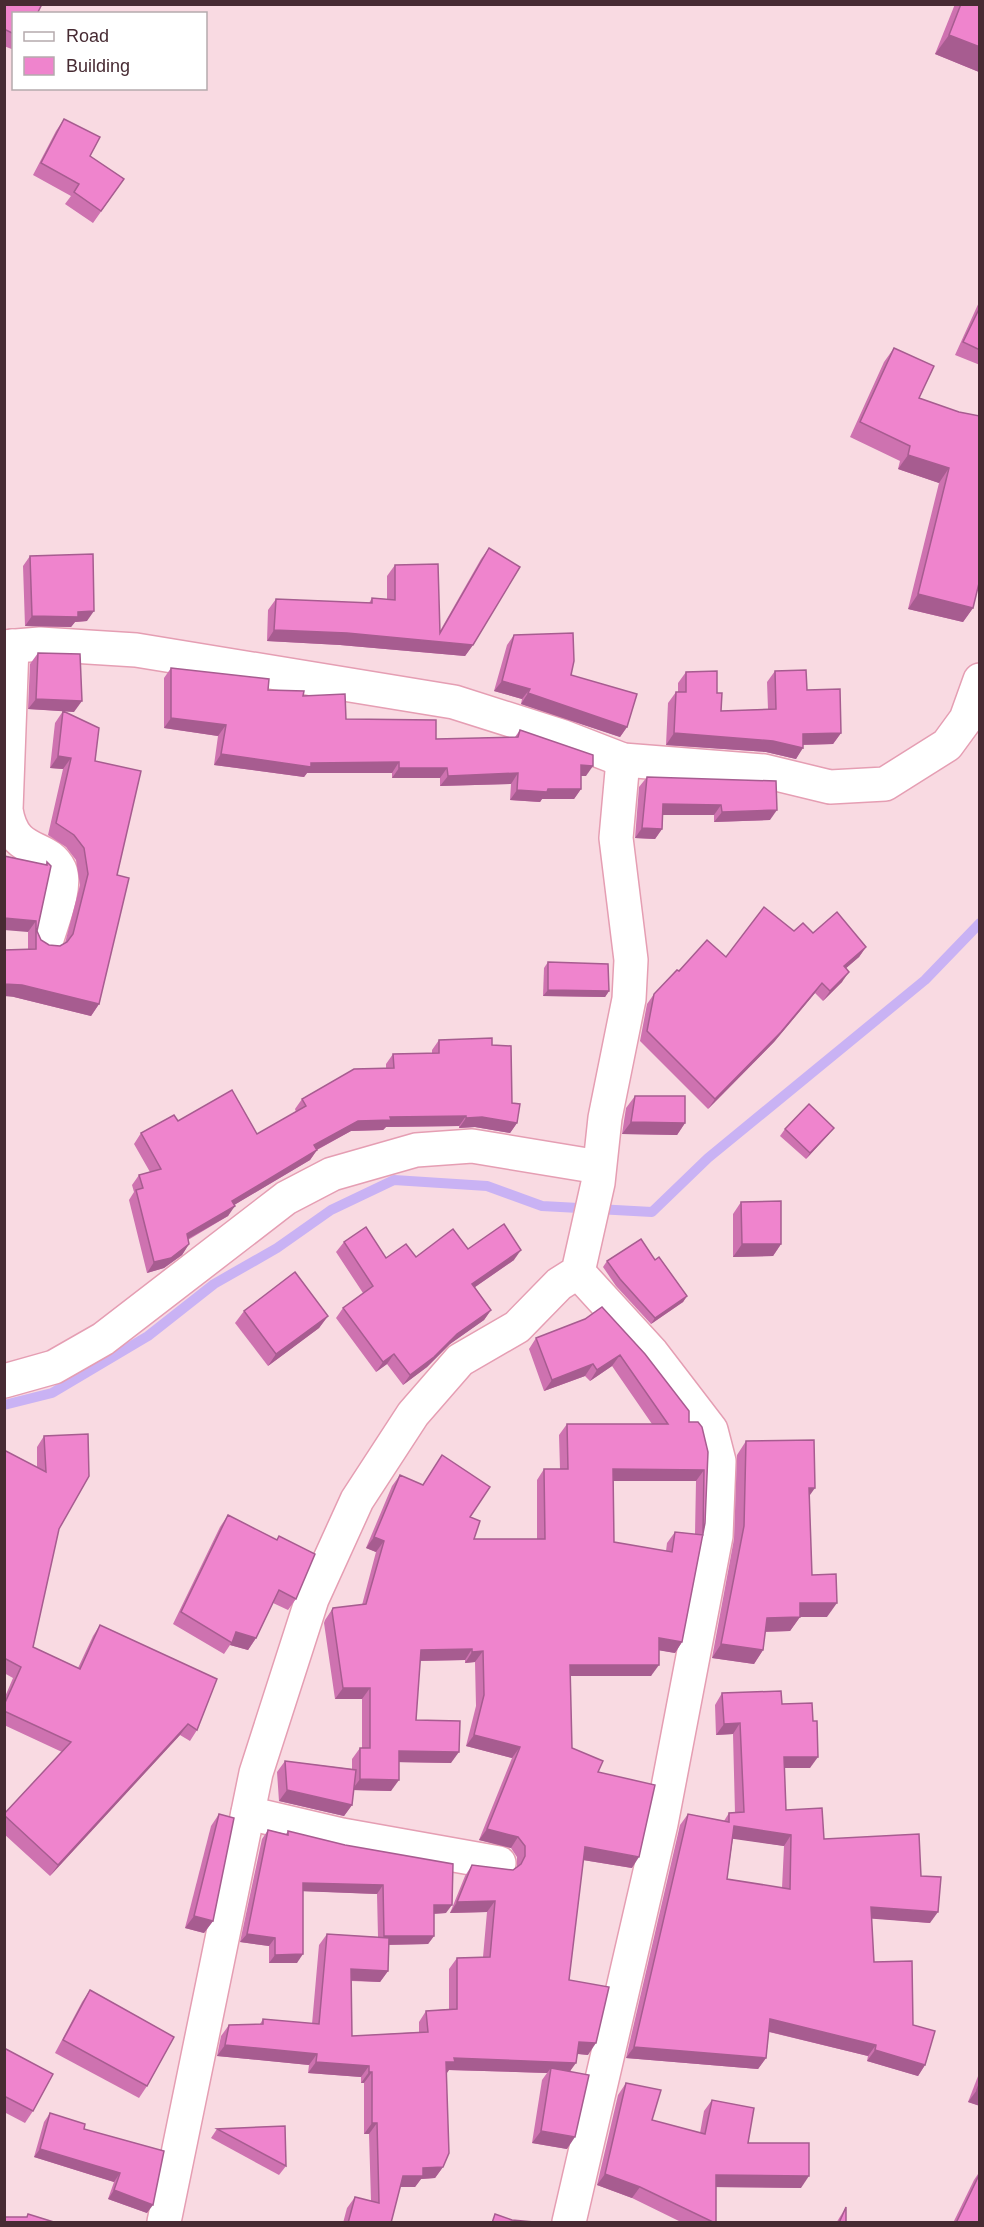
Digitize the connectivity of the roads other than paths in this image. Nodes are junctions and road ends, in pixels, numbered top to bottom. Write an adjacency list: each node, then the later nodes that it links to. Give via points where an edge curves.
1 (8, 647): 3 (street, via 40,644 136,650 454,702); 4 (street, via 6,810 9,828 17,839 51,859 60,871 60,895)
2 (980, 680): 3 (street, via 966,719 947,745 885,784 830,787 764,771)
3 (623, 760): 5 (street, via 616,838 631,960 604,1118)
4 (47, 939)
5 (599, 1175): 6 (street); 7 (street, via 472,1146 416,1150 332,1174 286,1198 103,1339 54,1367)
6 (579, 1263): 8 (street, via 517,1327 460,1360 412,1413 357,1500 312,1599 256,1773); 11 (street, via 711,1430 719,1461 716,1536 661,1824)
7 (4, 1381)
8 (248, 1813): 9 (street, via 342,1835); 10 (street)
9 (499, 1863)
10 (164, 2223)
11 (569, 2223)

